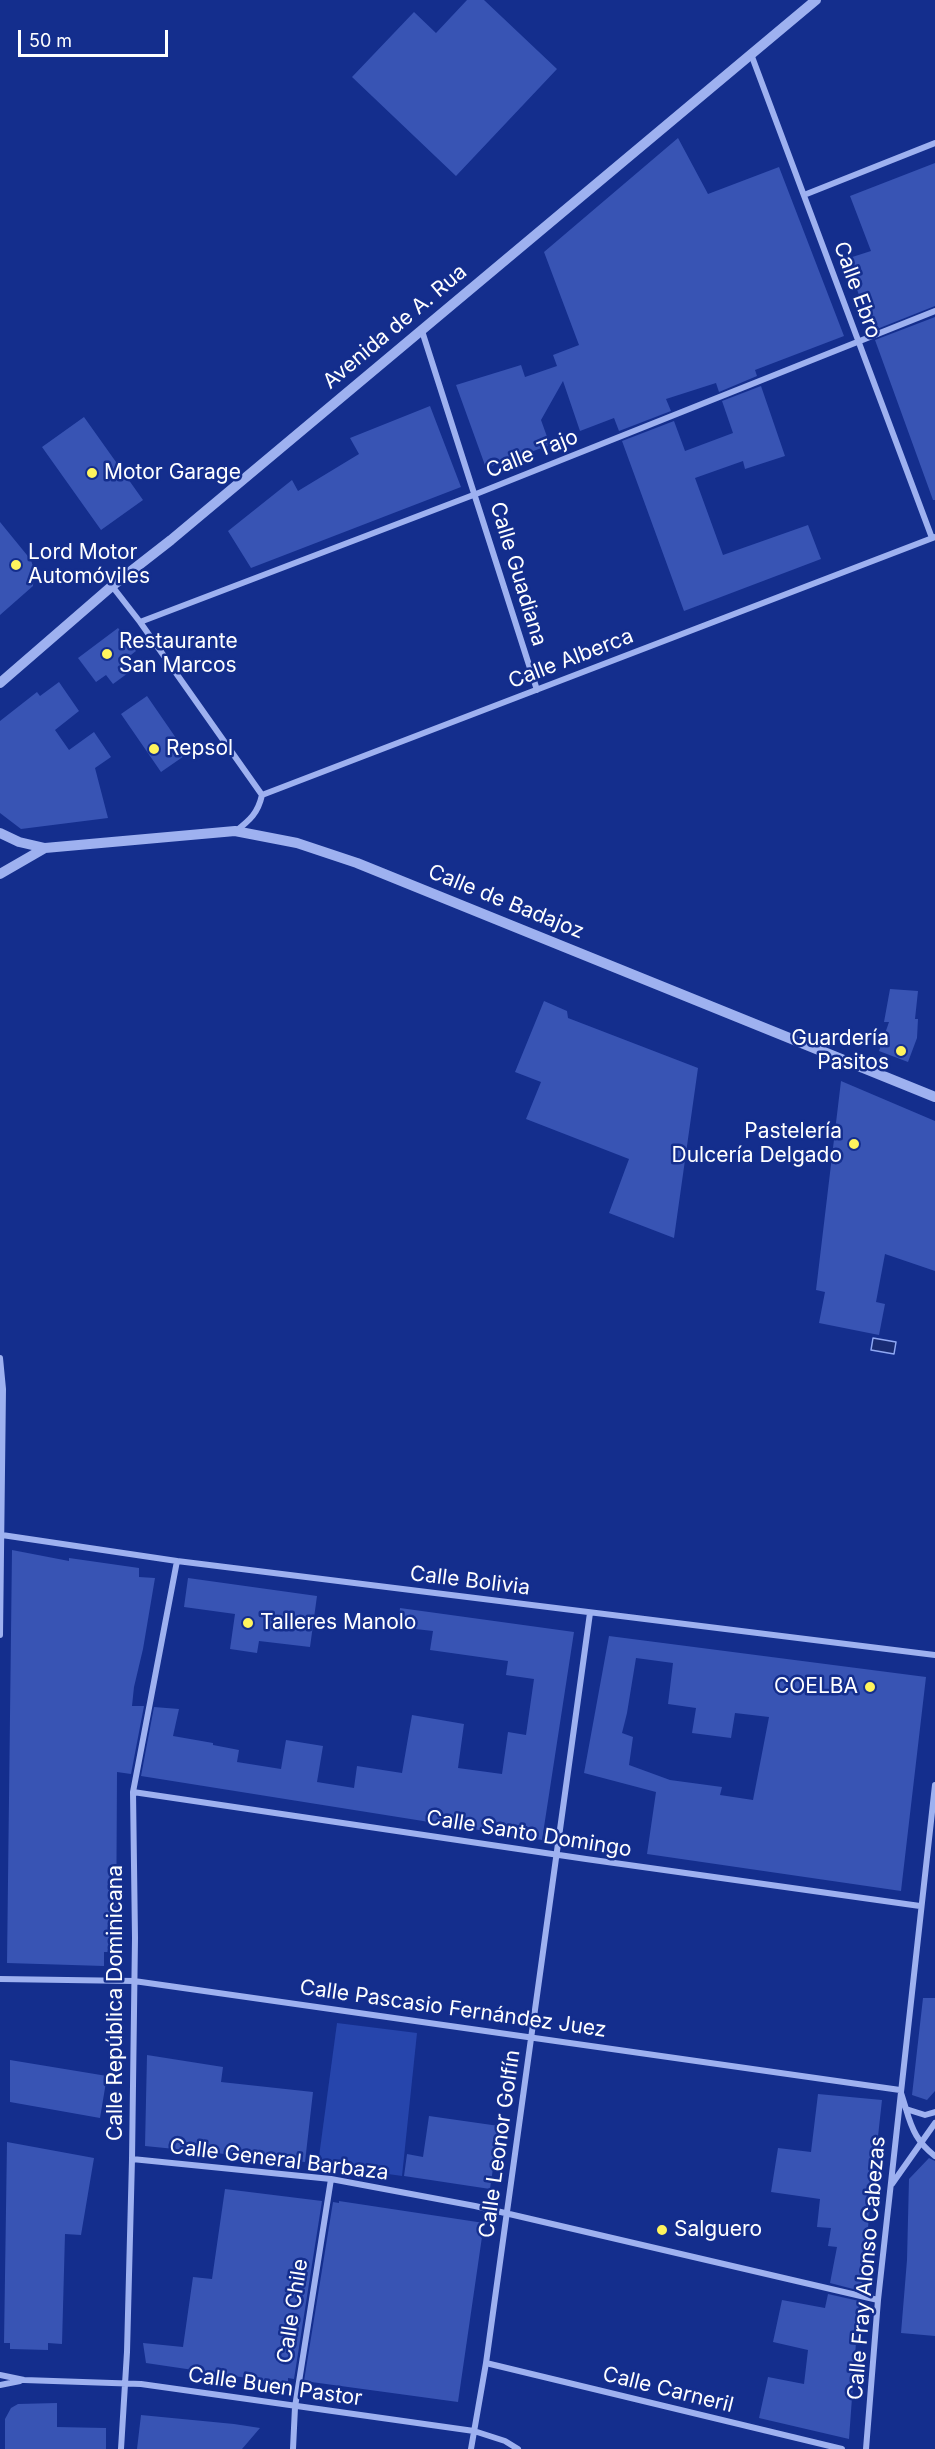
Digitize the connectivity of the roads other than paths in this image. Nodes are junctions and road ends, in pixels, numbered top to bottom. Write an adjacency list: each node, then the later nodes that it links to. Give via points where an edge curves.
1 (816, 0): 2 (street, Avenida de A. Rua)
2 (751, 54): 4 (street, Calle Ebro); 6 (street, Avenida de A. Rua)
3 (935, 143): 4 (street)
4 (804, 195): 7 (street, Calle Ebro)
5 (935, 311): 7 (street, Calle Tajo)
6 (422, 331): 8 (street, Calle Guadiana); 10 (street, Avenida de A. Rua)
7 (859, 341): 8 (street, Calle Tajo); 9 (street, Calle Ebro)
8 (476, 494): 11 (street, Calle Tajo); 13 (street, Calle Guadiana)
9 (934, 538): 13 (street, Calle Alberca)
10 (112, 586): 11 (street); 12 (street, Avenida de A. Rua)
11 (140, 622): 14 (street)
12 (0, 683)
13 (537, 690): 14 (street, Calle Alberca)
14 (262, 795): 15 (street, via 260,808 252,819)
15 (235, 831): 17 (street, Calle de Badajoz); 19 (street, Calle de Badajoz, via 297,843 357,863)
16 (0, 833): 17 (street, Calle de Badajoz)
17 (45, 848): 18 (street, Calle de Badajoz)
18 (0, 874)
19 (935, 1097)
20 (0, 1358): 21 (street)
21 (2, 1535): 22 (street, Calle Bolivia); 24 (street)
22 (177, 1561): 23 (street, Calle Bolivia); 27 (street, Calle República Dominicana)
23 (590, 1612): 25 (street, Calle Bolivia); 28 (street, Calle Leonor Golfín)
24 (0, 1635)
25 (935, 1655)
26 (935, 1785): 29 (street, Calle Fray Alonso Cabezas)
27 (133, 1792): 28 (street, Calle Santo Domingo); 31 (street, Calle República Dominicana)
28 (556, 1854): 29 (street, Calle Santo Domingo); 32 (street, Calle Leonor Golfín)
29 (920, 1906): 33 (street, Calle Fray Alonso Cabezas)
30 (0, 1979): 31 (street, Calle Pascasio Fernández Juez)
31 (134, 1981): 32 (street, Calle Pascasio Fernández Juez); 39 (street, Calle República Dominicana)
32 (531, 2037): 33 (street, Calle Pascasio Fernández Juez); 42 (street, Calle Leonor Golfín)
33 (900, 2090): 34 (street, Calle Fray Alonso Cabezas); 41 (street, Calle Fray Alonso Cabezas)
34 (906, 2109): 35 (street, via 925,2115); 37 (street, Calle Fray Alonso Cabezas)
35 (935, 2112)
36 (935, 2123): 37 (street)
37 (919, 2142): 38 (street); 41 (street)
38 (935, 2156)
39 (132, 2159): 40 (street, Calle General Barbaza); 47 (street, Calle República Dominicana)
40 (331, 2179): 42 (street, Calle General Barbaza); 49 (street, Calle Chile)
41 (891, 2184): 43 (street, Calle Fray Alonso Cabezas)
42 (507, 2212): 43 (street, Calle General Barbaza); 44 (street, Calle Leonor Golfín)
43 (878, 2300): 56 (street, Calle Fray Alonso Cabezas)
44 (486, 2363): 50 (street, Calle Leonor Golfín); 55 (street, Calle Carneril)
45 (0, 2375): 46 (street, Calle Buen Pastor)
46 (24, 2380): 47 (street, Calle Buen Pastor); 48 (street, Calle Buen Pastor)
47 (125, 2383): 49 (street, Calle Buen Pastor); 51 (street, Calle República Dominicana)
48 (0, 2385)
49 (295, 2407): 50 (street, Calle Buen Pastor); 52 (street, Calle Chile)
50 (474, 2431): 53 (street, Calle Leonor Golfín); 54 (street, Calle Buen Pastor)
51 (122, 2449)
52 (293, 2449)
53 (471, 2449)
54 (518, 2449)
55 (842, 2449)
56 (867, 2449)

